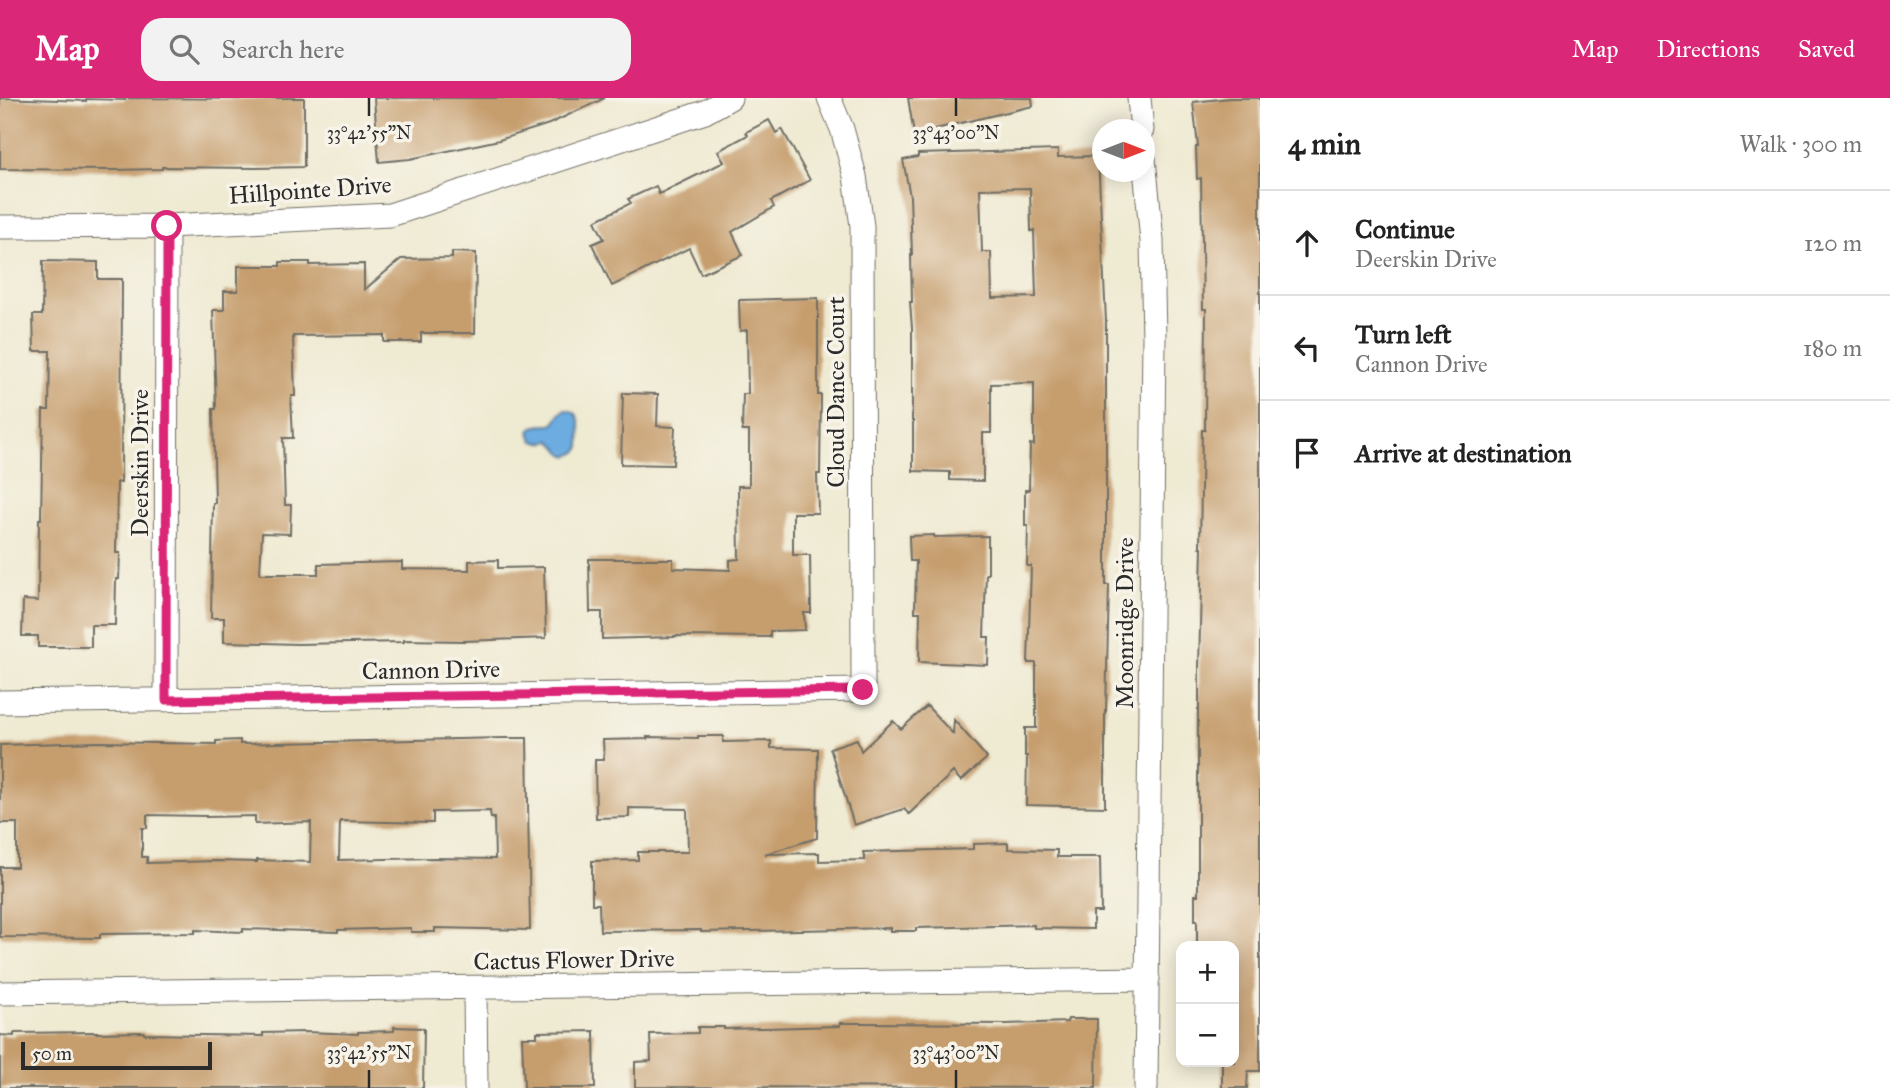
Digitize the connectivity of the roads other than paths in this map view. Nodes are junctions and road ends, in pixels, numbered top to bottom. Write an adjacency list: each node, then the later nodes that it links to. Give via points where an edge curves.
1 (730, 98): 6 (street, Hillpointe Drive, via 705,113 390,215)
2 (829, 98): 8 (street, Cloud Dance Court, via 855,176 862,226)
3 (1139, 98): 4 (street)
4 (1141, 119)
5 (1146, 182): 11 (street, Moonridge Drive, via 1154,338)
6 (167, 226): 7 (street, Hillpointe Drive); 9 (street, Deerskin Drive)
7 (0, 227)
8 (863, 690): 9 (street, Cannon Drive)
9 (166, 700): 10 (street, Cannon Drive)
10 (0, 702)
11 (1148, 979): 12 (street, Cactus Flower Drive); 15 (street, Moonridge Drive)
12 (475, 988): 13 (street, Cactus Flower Drive); 14 (street)
13 (0, 993)
14 (476, 1088)
15 (1146, 1088)

